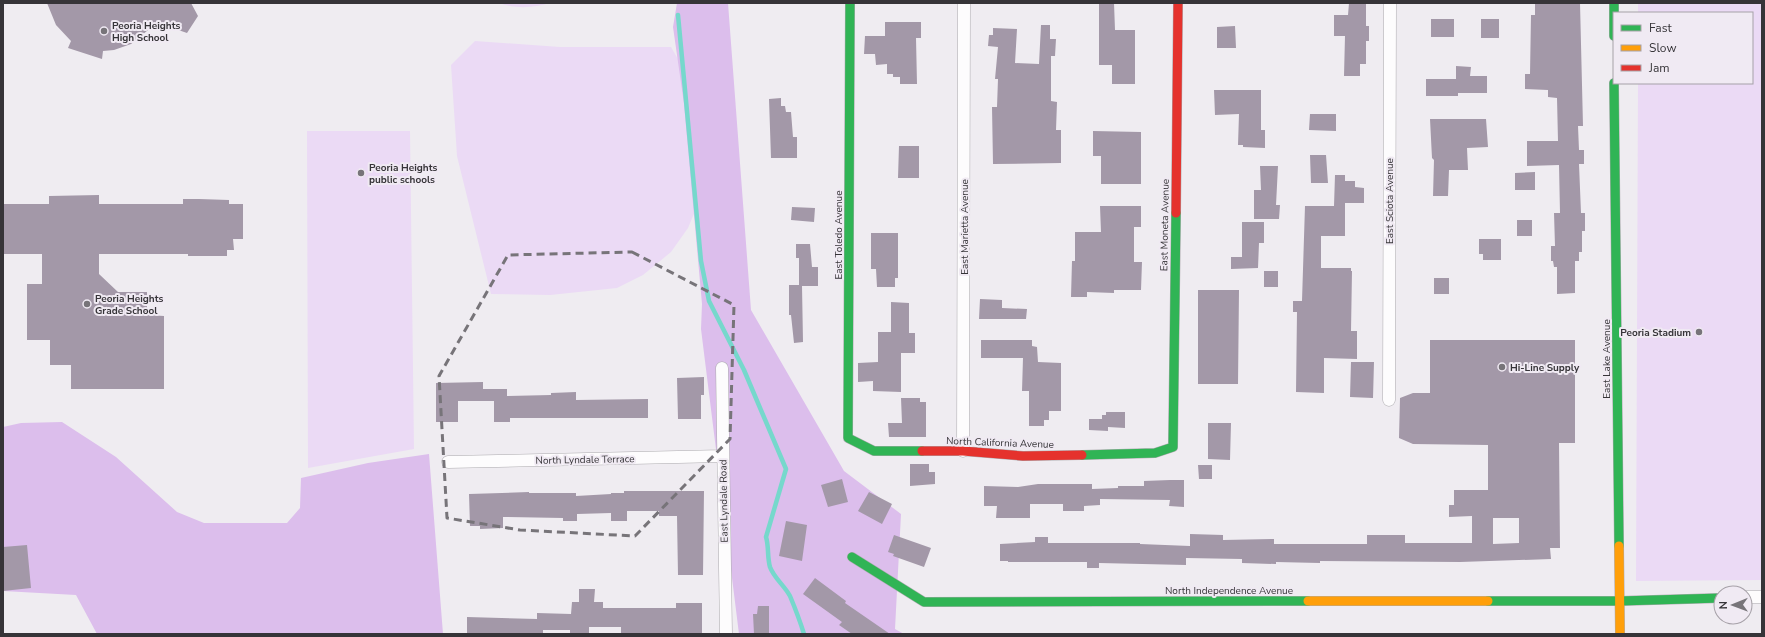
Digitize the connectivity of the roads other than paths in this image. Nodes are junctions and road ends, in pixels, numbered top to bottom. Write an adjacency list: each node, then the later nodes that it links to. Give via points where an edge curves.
1 (850, 3): 9 (street, East Toledo Avenue, via 848,438)
2 (964, 3): 10 (street, East Marietta Avenue)
3 (1178, 3): 8 (street, East Moneta Avenue)
4 (1390, 3): 7 (street, East Sciota Avenue)
5 (1614, 84): 15 (street, East Lake Avenue)
6 (722, 368): 11 (street, East Lyndale Road)
7 (1389, 400)
8 (1172, 447): 10 (street, North California Avenue, via 1155,453 1031,455)
9 (874, 451): 10 (street, North California Avenue)
10 (964, 451)
11 (723, 456): 12 (street, North Lyndale Terrace); 16 (street, East Lyndale Road)
12 (448, 462)
13 (852, 556): 15 (street, North Independence Avenue, via 924,602)
14 (1713, 598): 15 (street, North Independence Avenue)
15 (1620, 601): 17 (street, East Lake Avenue)
16 (726, 634)
17 (1620, 634)

